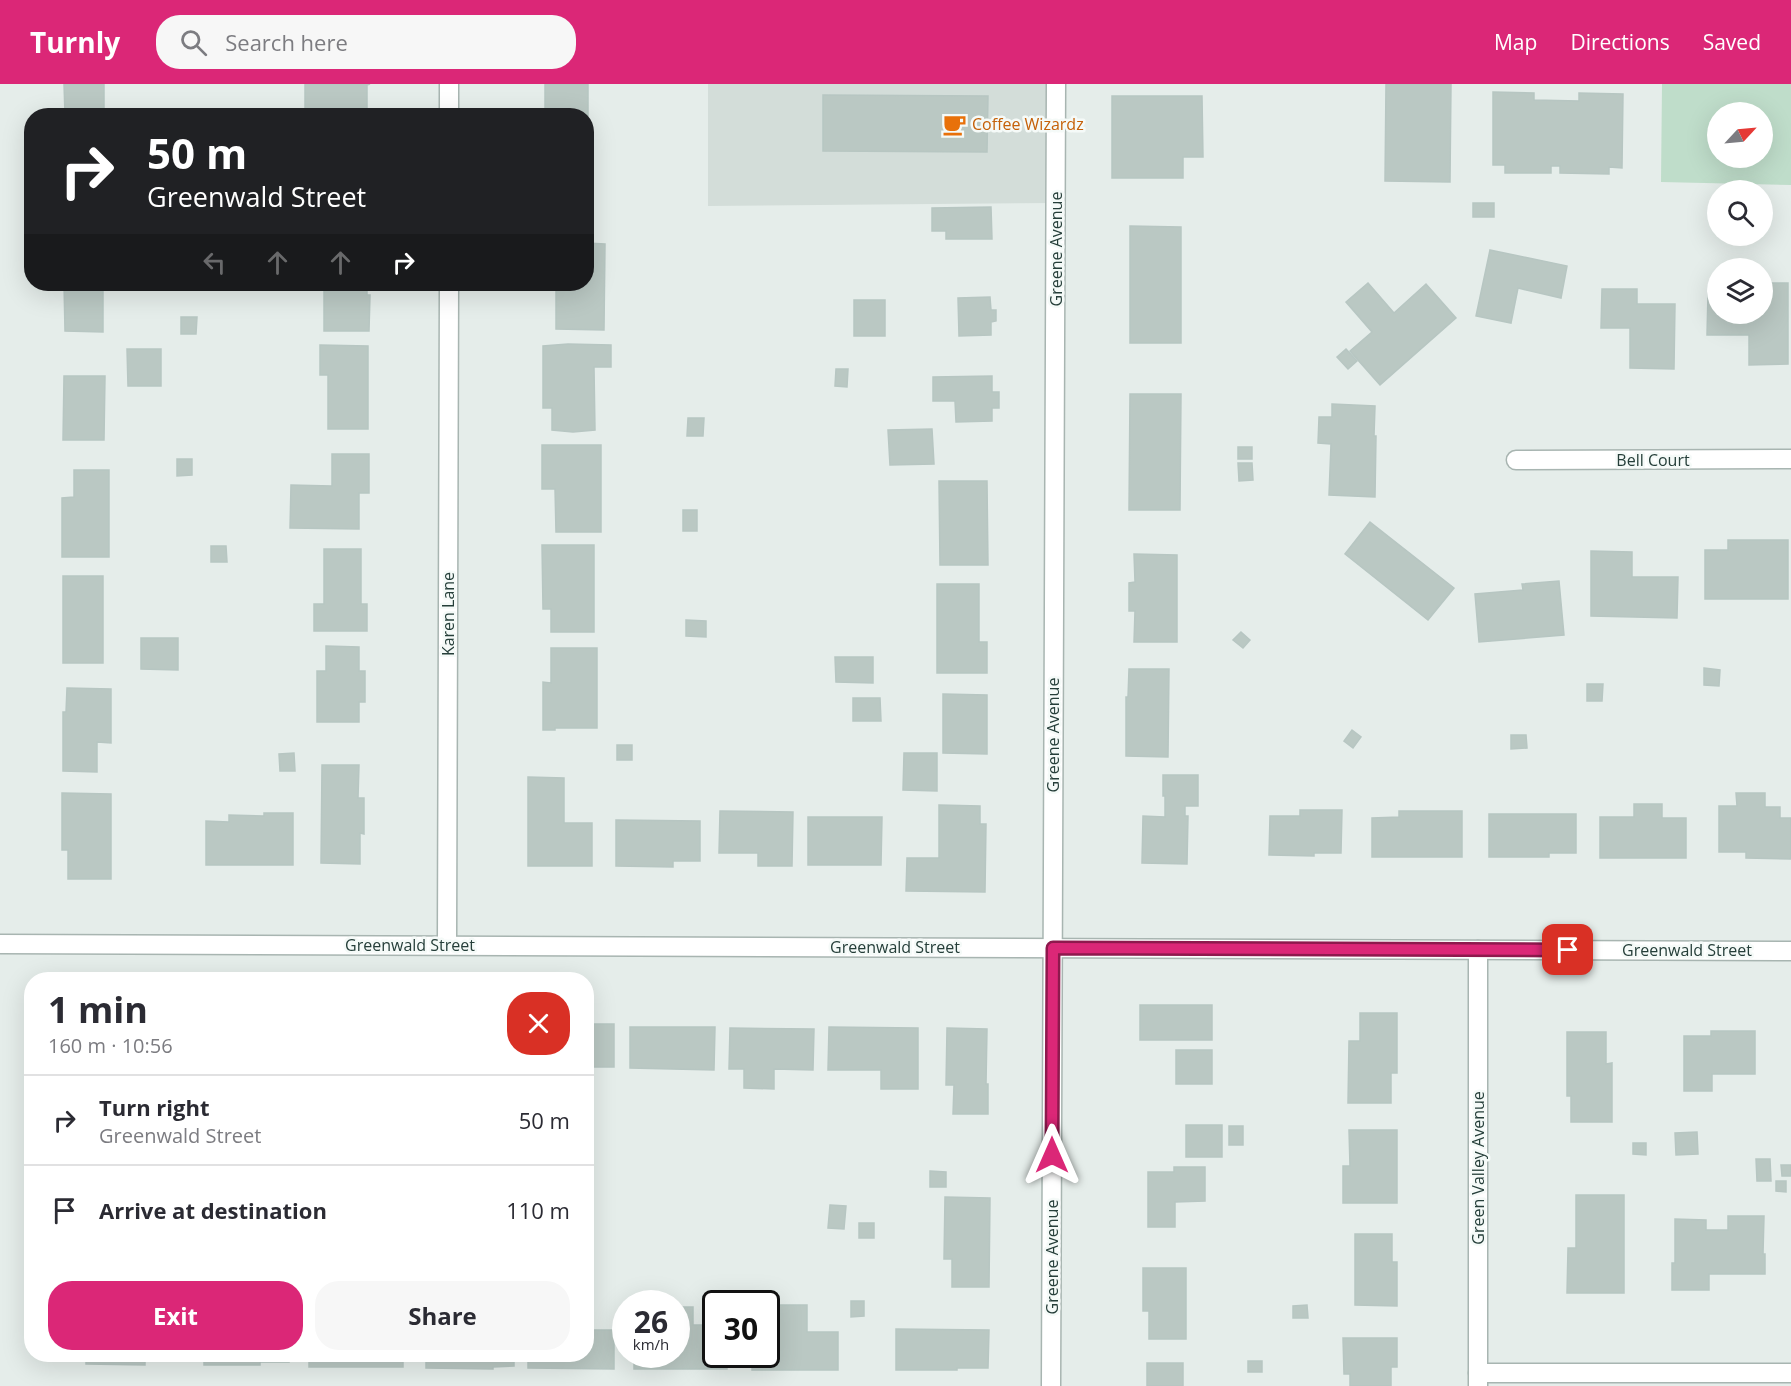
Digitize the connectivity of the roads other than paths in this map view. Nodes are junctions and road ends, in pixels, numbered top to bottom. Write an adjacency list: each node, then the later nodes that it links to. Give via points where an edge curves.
1 (449, 84): 3 (street)
2 (1056, 84): 9 (street, Greene Avenue)
3 (449, 108)
4 (449, 291): 8 (street, Karen Lane)
5 (1791, 459): 6 (street, Bell Court)
6 (1516, 460)
7 (0, 944): 8 (street, Greenwald Street)
8 (447, 945): 9 (street, Greenwald Street)
9 (1053, 948): 10 (street, Greenwald Street); 14 (street, Greene Avenue)
10 (1478, 950): 11 (street, Greenwald Street); 13 (street, Green Valley Avenue)
11 (1791, 951)
12 (1791, 1373): 13 (street)
13 (1478, 1380)
14 (1052, 1386)

